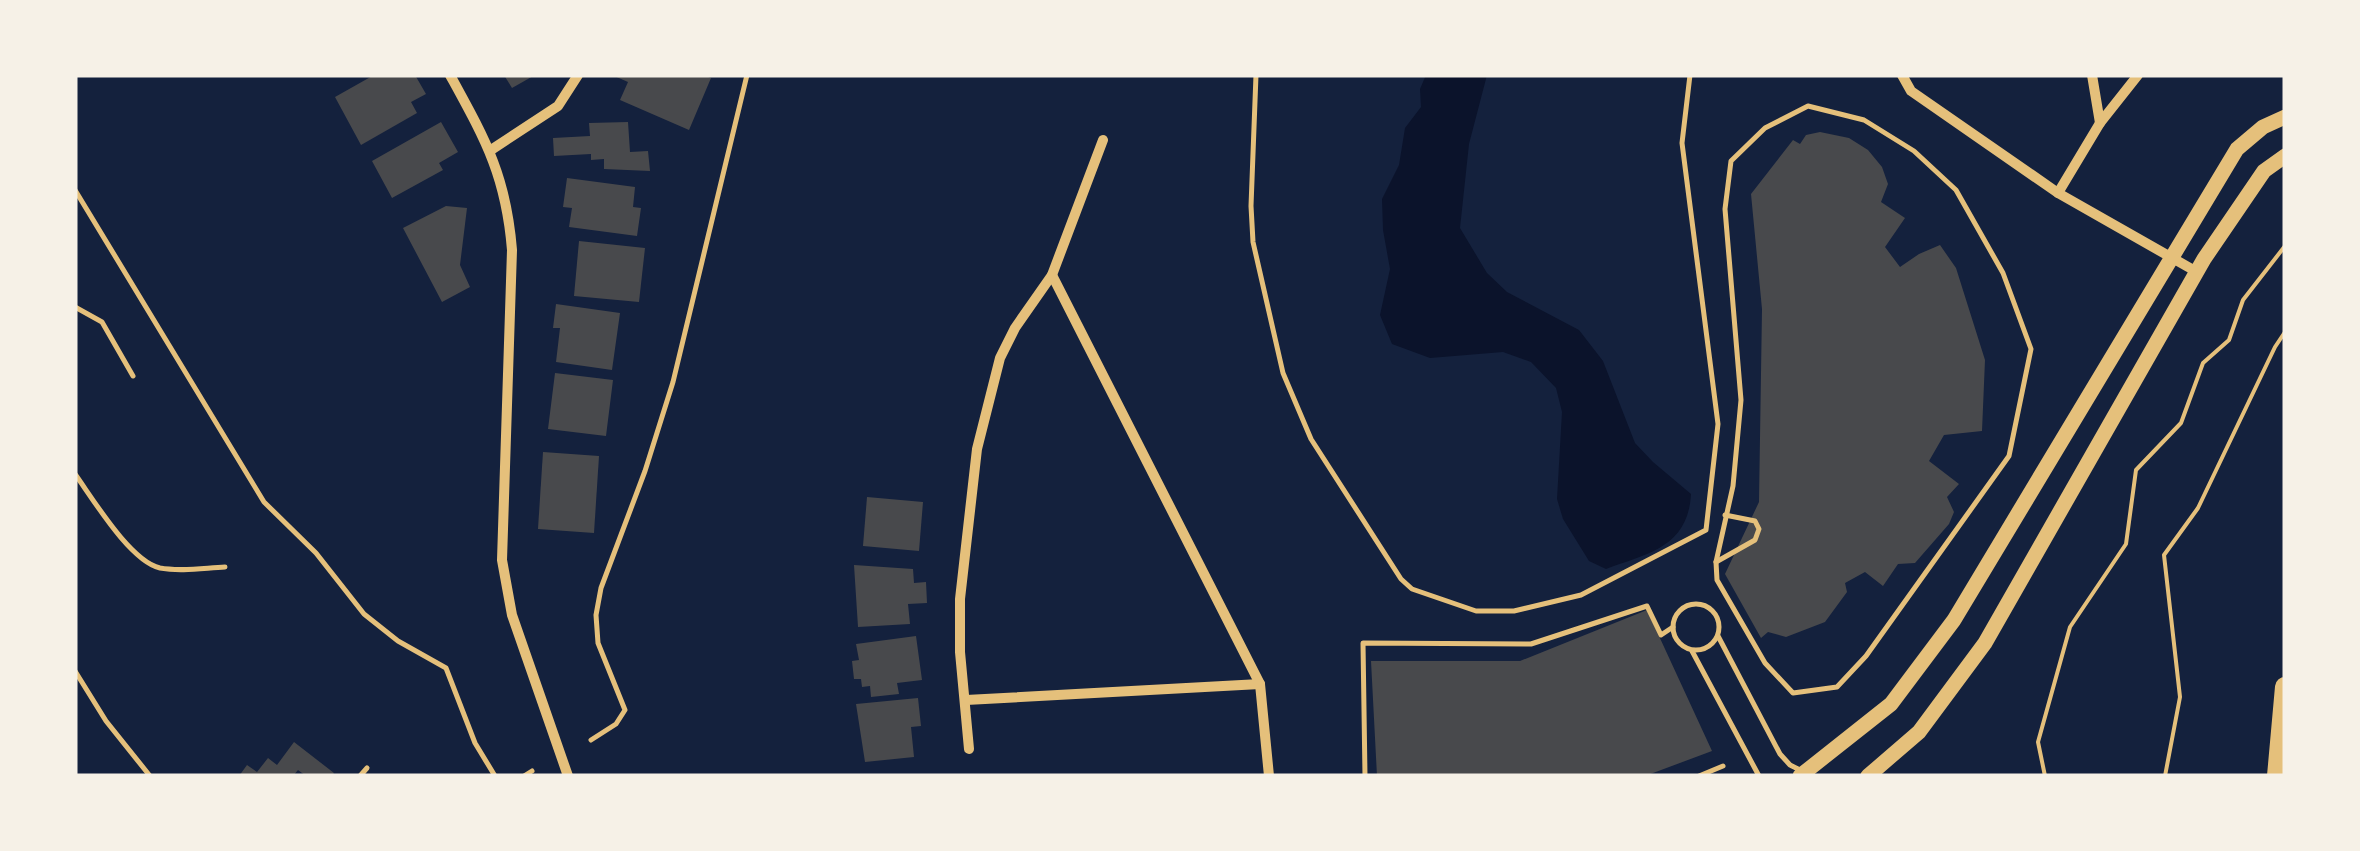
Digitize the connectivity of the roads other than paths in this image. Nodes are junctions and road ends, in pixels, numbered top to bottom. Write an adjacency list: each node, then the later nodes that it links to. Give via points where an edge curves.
1 (450, 75): 12 (street)
2 (578, 75): 12 (street, via 558,106)
3 (747, 75): 34 (lane, via 672,382 601,588 598,643 624,710)
4 (1256, 75): 5 (lane, via 1252,242 1296,408 1400,579 1496,613 1581,595 1706,530 1718,424 1682,143)
5 (1690, 75)
6 (1902, 75): 15 (street, via 1911,92)
7 (2092, 75): 10 (street)
8 (2138, 75): 10 (street)
9 (2285, 117): 16 (main road, via 2237,149)
10 (2100, 123): 15 (street)
11 (1103, 140): 18 (street)
12 (491, 150): 44 (street, via 509,210 512,250 502,560 512,615)
13 (2285, 156): 17 (main road, via 2250,188)
14 (75, 190): 42 (lane, via 264,502 364,614 446,668)
15 (2058, 192): 16 (street)
16 (2172, 260): 17 (street); 39 (main road, via 1954,620 1891,704)
17 (2196, 272): 49 (main road, via 1985,643 1919,732)
18 (1052, 275): 31 (street); 33 (street, via 1000,358 977,449 960,600)
19 (75, 307): 20 (lane, via 102,322)
20 (133, 376)
21 (75, 474): 24 (lane, via 147,563)
22 (1725, 514): 23 (lane); 23 (lane, via 1755,521 1760,529 1755,540); 25 (lane, via 1741,400 1725,209 1732,161 1766,128 1808,106 1864,120 1914,151 1956,190 2003,273 2031,349 2009,456 1838,688 1793,693 1764,662)
23 (1716, 562): 25 (lane)
24 (224, 566)
25 (1728, 604): 26 (lane)
26 (1714, 613): 27 (lane, via 1692,604 1678,612); 28 (lane)
27 (1673, 627): 29 (lane, via 1678,642); 46 (lane, via 1661,635 1647,606 1532,644 1363,643)
28 (1718, 636): 29 (lane, via 1708,648); 39 (lane, via 1780,754)
29 (1692, 650): 48 (lane)
30 (75, 671): 40 (lane)
31 (1260, 684): 33 (street); 45 (street)
32 (2285, 688): 50 (highway)
33 (966, 700): 35 (street)
34 (591, 740)
35 (969, 749)
36 (1723, 766): 47 (lane)
37 (368, 768): 41 (lane)
38 (532, 771): 43 (lane)
39 (1804, 774)
40 (150, 776)
41 (360, 776)
42 (495, 776)
43 (524, 776)
44 (568, 776)
45 (1268, 776)
46 (1365, 776)
47 (1699, 776)
48 (1759, 776)
49 (1868, 776)
50 (2276, 776)

